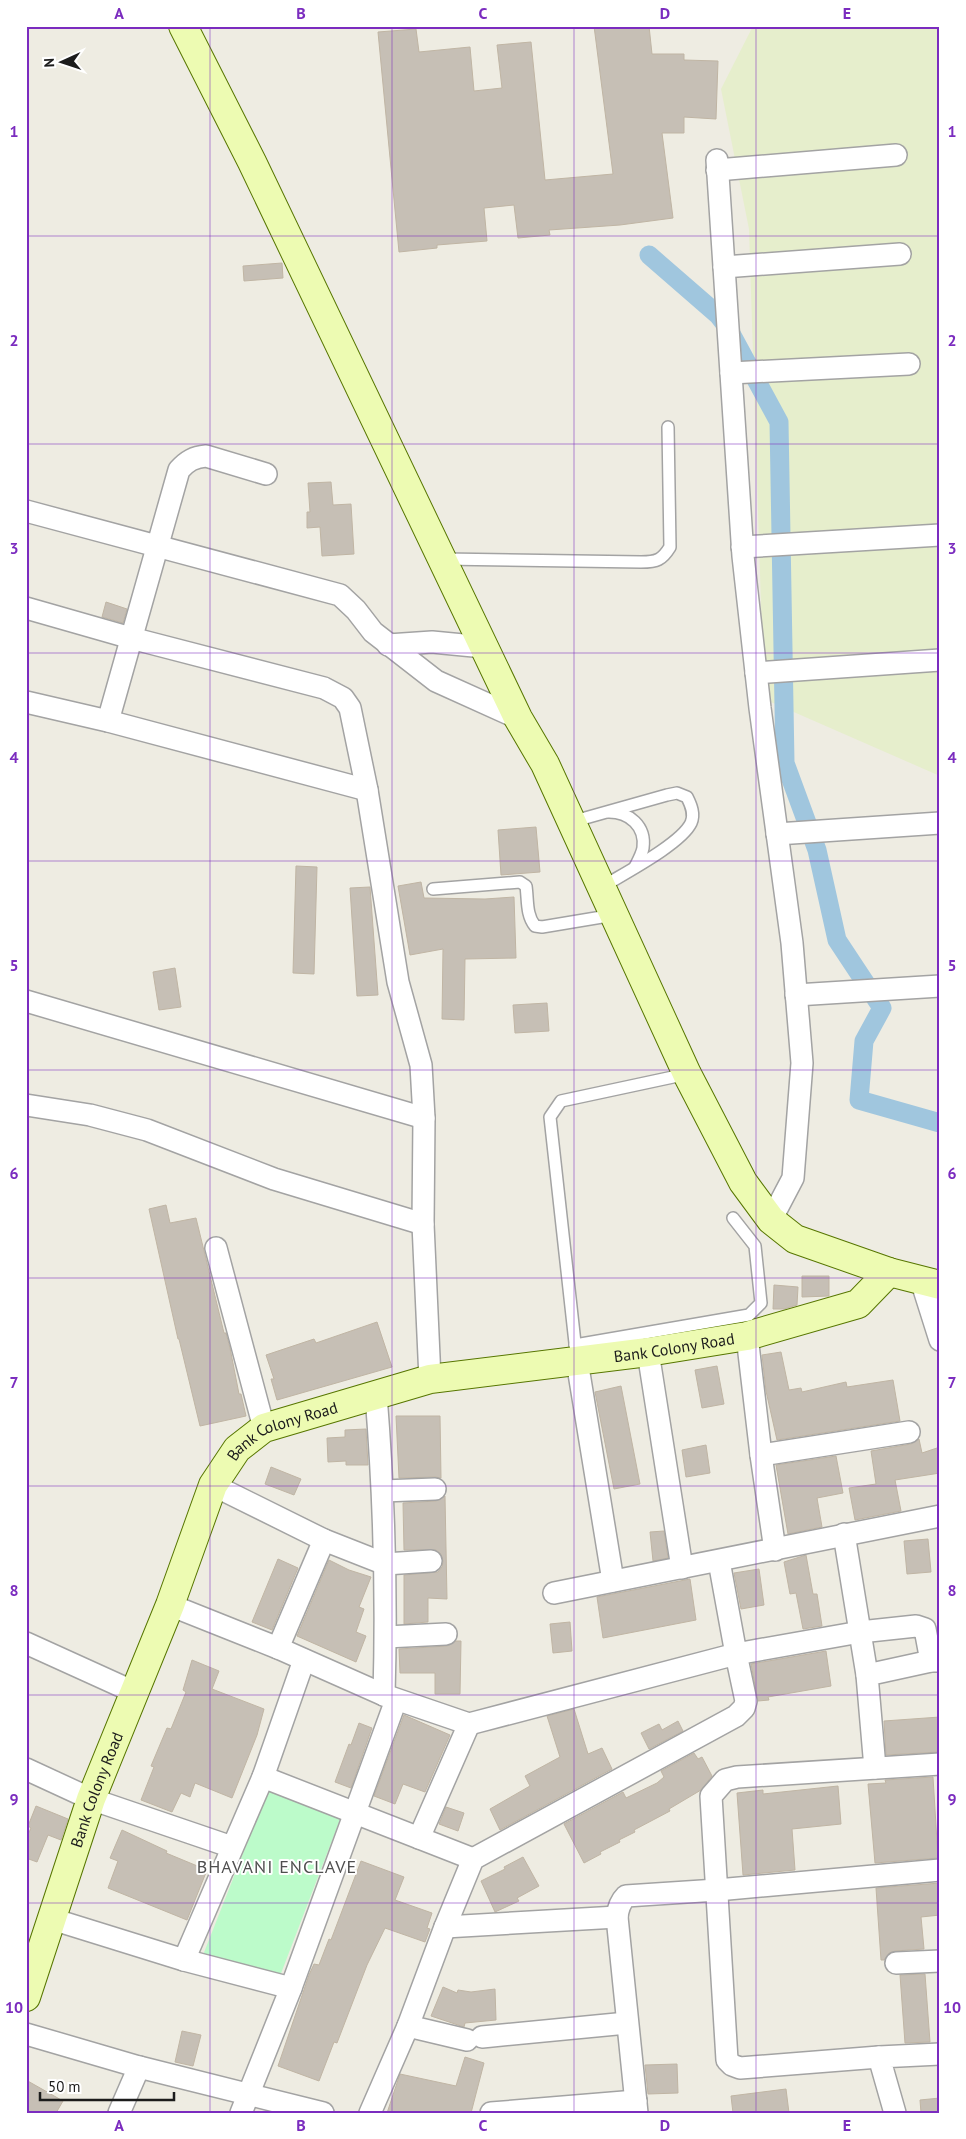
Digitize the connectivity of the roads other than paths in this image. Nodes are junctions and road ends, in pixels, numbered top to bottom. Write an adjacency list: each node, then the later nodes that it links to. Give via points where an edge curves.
1 (183, 26): 13 (street, via 252,162)
2 (896, 155): 4 (street, via 717,165)
3 (900, 254): 4 (street)
4 (724, 267): 6 (street)
5 (910, 364): 6 (street)
6 (731, 373): 12 (street)
7 (668, 427): 13 (lane, via 670,547 663,558 650,562)
8 (266, 474): 11 (street, via 206,456 186,462 179,470)
9 (26, 511): 11 (street)
10 (940, 535): 12 (street)
11 (158, 547): 15 (street); 16 (street, via 340,596)
12 (742, 548): 19 (street)
13 (442, 559): 17 (street)
14 (26, 608): 15 (street)
15 (131, 638): 22 (street); 23 (street, via 332,691 343,698 350,708)
16 (388, 645): 17 (street, via 432,642); 21 (street, via 436,681)
17 (484, 648): 21 (street)
18 (940, 660): 19 (street)
19 (756, 673): 27 (street)
20 (26, 702): 22 (street)
21 (518, 718): 25 (street)
22 (108, 721): 23 (street)
23 (367, 790): 37 (street, via 398,982 421,1065)
24 (605, 812): 25 (lane); 28 (lane, via 620,812 633,819 642,834 643,848); 28 (lane, via 667,794 677,793 686,797 692,809 692,822 685,832)
25 (572, 822): 29 (street)
26 (940, 822): 27 (street)
27 (777, 834): 33 (street)
28 (635, 867): 29 (lane)
29 (602, 888): 31 (street)
30 (433, 889): 31 (lane, via 520,882 526,886 529,914 535,926)
31 (614, 915): 35 (street)
32 (940, 986): 33 (street)
33 (796, 995): 39 (street, via 802,1063 793,1178)
34 (26, 1001): 37 (street)
35 (686, 1074): 39 (street, via 743,1182); 47 (lane, via 561,1101 550,1117)
36 (26, 1105): 40 (street, via 90,1115 147,1130 274,1179)
37 (424, 1118): 40 (street)
38 (733, 1218): 47 (lane, via 755,1246 760,1303 749,1315)
39 (771, 1220): 42 (street, via 795,1239)
40 (423, 1224): 48 (street)
41 (216, 1248): 50 (street)
42 (890, 1272): 43 (street); 44 (street, Bank Colony Road, via 858,1304)
43 (931, 1283): 45 (street)
44 (747, 1336): 46 (street, Bank Colony Road); 52 (street)
45 (940, 1340)
46 (648, 1352): 47 (street, Bank Colony Road); 63 (street)
47 (576, 1353): 48 (street, Bank Colony Road); 64 (street)
48 (430, 1379): 49 (street, Bank Colony Road)
49 (376, 1395): 50 (street, Bank Colony Road); 55 (street)
50 (264, 1428): 53 (street, Bank Colony Road, via 237,1449)
51 (909, 1432): 52 (street)
52 (761, 1455): 59 (street)
53 (213, 1485): 58 (street); 66 (street, Bank Colony Road)
54 (436, 1489): 55 (street)
55 (383, 1491): 62 (street)
56 (940, 1516): 57 (street)
57 (844, 1534): 59 (street); 67 (street)
58 (324, 1540): 62 (street); 71 (street)
59 (775, 1550): 61 (street)
60 (431, 1561): 62 (street)
61 (719, 1561): 63 (street); 72 (street)
62 (385, 1564): 69 (street)
63 (682, 1568): 64 (street)
64 (613, 1581): 65 (street)
65 (554, 1593)
66 (170, 1605): 71 (street); 76 (street, Bank Colony Road)
67 (860, 1632): 72 (street); 74 (street, via 916,1626 925,1629); 75 (street)
68 (446, 1634): 69 (street)
69 (386, 1637): 77 (street)
70 (26, 1643): 76 (street)
71 (278, 1648): 73 (street)
72 (736, 1654): 78 (street); 87 (street, via 746,1701 736,1716)
73 (304, 1660): 77 (street); 82 (street)
74 (935, 1661): 75 (street)
75 (867, 1675): 80 (street)
76 (134, 1692): 83 (street, Bank Colony Road)
77 (390, 1698): 78 (street); 84 (street)
78 (469, 1724): 85 (street)
79 (940, 1764): 80 (street)
80 (875, 1768): 89 (street, via 725,1780 710,1796)
81 (26, 1769): 83 (street)
82 (263, 1777): 84 (street); 86 (street)
83 (90, 1798): 86 (street); 91 (street, Bank Colony Road)
84 (356, 1814): 85 (street); 96 (street)
85 (419, 1838): 87 (street)
86 (232, 1847): 93 (street)
87 (473, 1859): 92 (street)
88 (940, 1870): 89 (street)
89 (717, 1890): 90 (street, via 626,1896); 102 (street, via 727,2060 740,2068)
90 (617, 1917): 92 (street); 98 (street)
91 (52, 1918): 93 (street); 97 (street, Bank Colony Road)
92 (445, 1927): 99 (street)
93 (184, 1960): 96 (street)
94 (940, 1961): 95 (street)
95 (896, 1963)
96 (291, 1988): 104 (street)
97 (26, 1997)
98 (627, 2023): 99 (street, via 474,2039); 105 (street)
99 (408, 2026): 109 (street)
100 (26, 2034): 103 (street)
101 (940, 2054): 102 (street)
102 (879, 2057): 111 (street)
103 (139, 2067): 104 (street); 106 (street)
104 (249, 2093): 107 (street); 108 (street)
105 (636, 2107): 110 (street)
106 (119, 2113)
107 (241, 2113)
108 (323, 2113)
109 (370, 2113)
110 (491, 2113)
111 (896, 2113)

